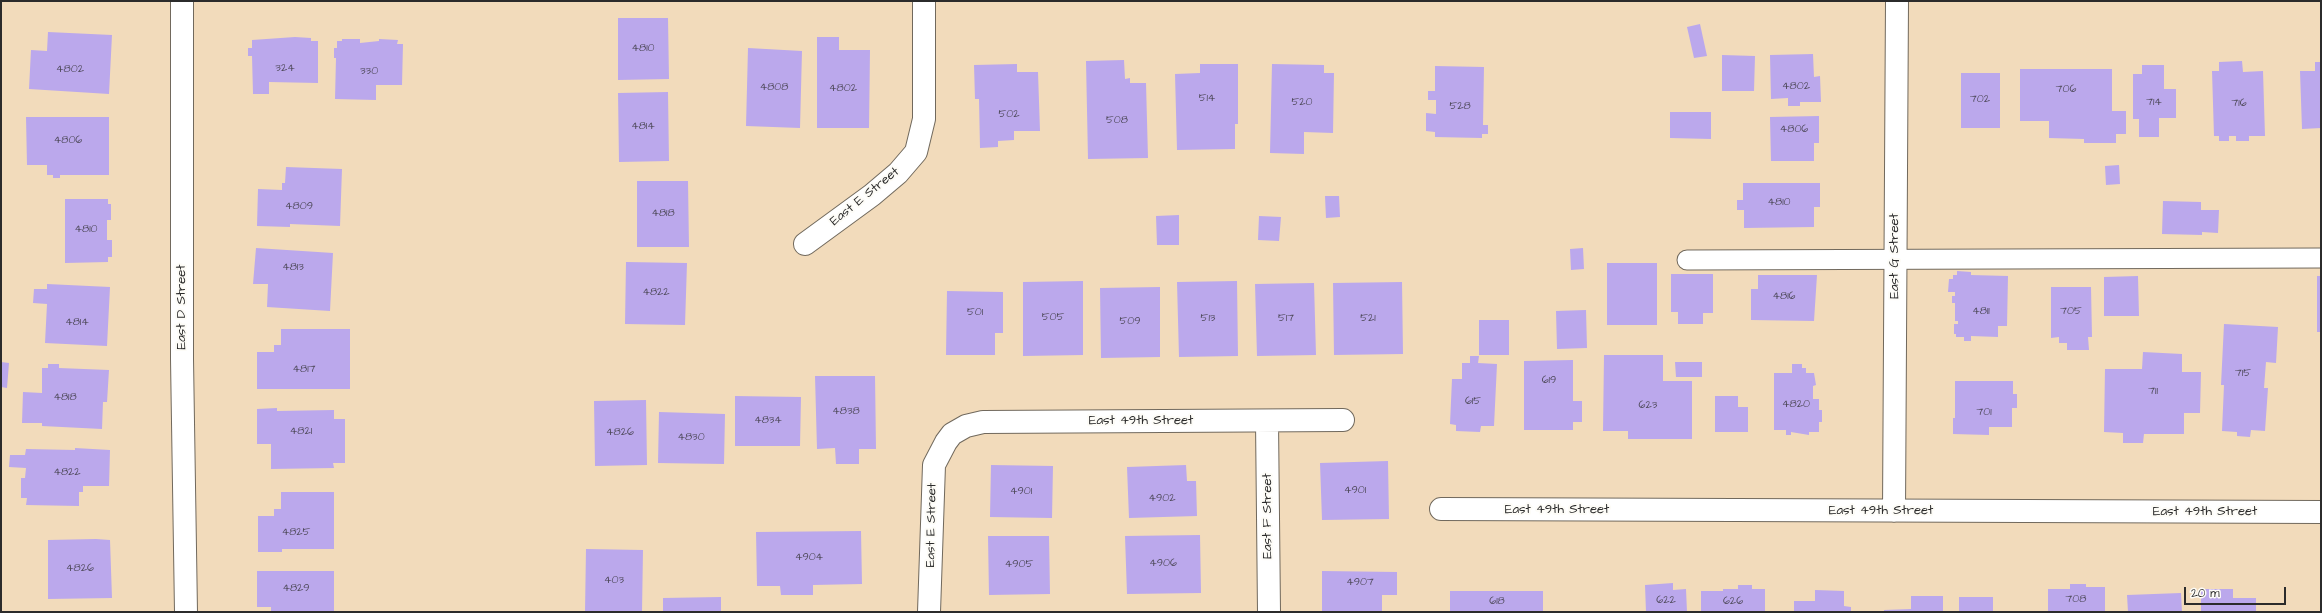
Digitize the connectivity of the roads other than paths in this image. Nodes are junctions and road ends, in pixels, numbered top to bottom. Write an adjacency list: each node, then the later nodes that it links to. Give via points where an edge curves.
1 (182, 1): 14 (street, East D Street, via 182,359)
2 (924, 1): 4 (street, East E Street, via 924,119 916,152 898,173 872,195)
3 (1897, 1): 6 (street, East G Street)
4 (804, 244)
5 (2321, 258): 6 (lane)
6 (1895, 259): 7 (lane); 12 (street, East G Street)
7 (1687, 260)
8 (1343, 420): 9 (street, East 49th Street)
9 (1267, 421): 10 (street, East 49th Street, via 983,422 966,426 952,434); 16 (street, East F Street)
10 (946, 442): 15 (street, East E Street, via 937,457 933,474)
11 (1441, 509): 12 (street, East 49th Street)
12 (1894, 511): 13 (street, East 49th Street)
13 (2321, 512)
14 (186, 612)
15 (930, 612)
16 (1268, 612)

